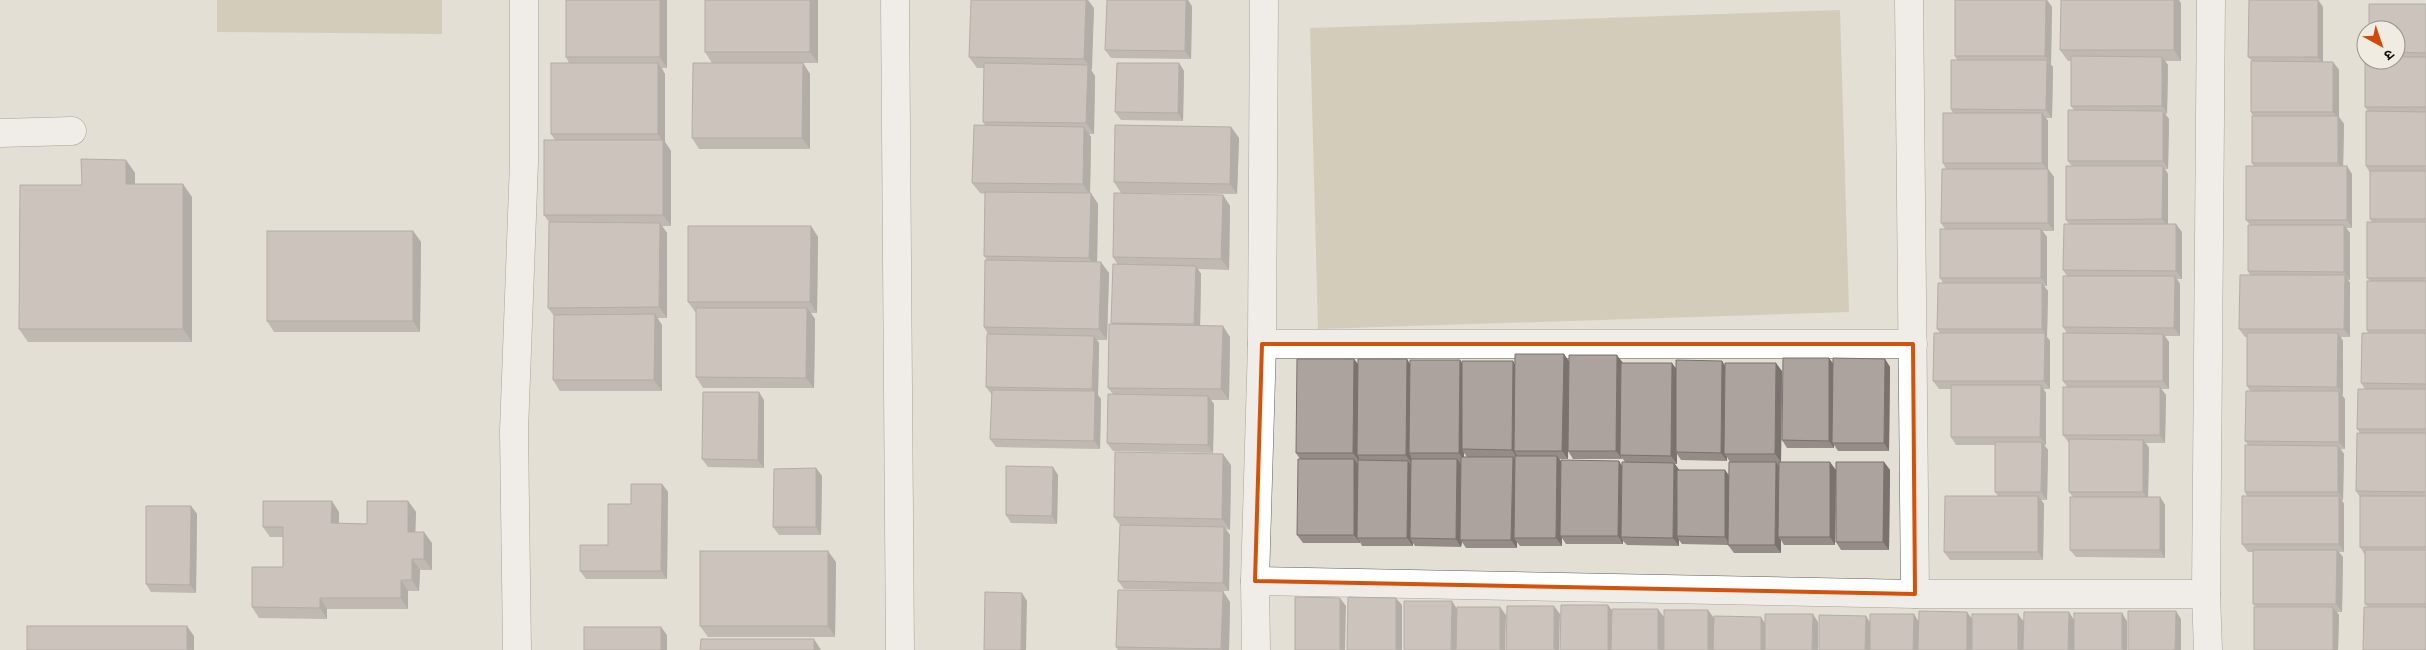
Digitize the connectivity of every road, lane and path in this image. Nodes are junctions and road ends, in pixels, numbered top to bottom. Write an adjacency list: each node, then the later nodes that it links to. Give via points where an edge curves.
1 (524, 0): 13 (street, via 524,162 514,431)
2 (895, 0): 14 (street)
3 (1264, 0): 8 (street)
4 (1909, 0): 9 (street)
5 (2211, 0): 12 (street)
6 (72, 131): 7 (street)
7 (0, 133)
8 (1262, 344): 9 (street); 10 (street)
9 (1913, 344): 11 (street)
10 (1255, 581): 11 (street); 15 (street)
11 (1915, 594): 12 (street)
12 (2206, 594): 16 (street)
13 (517, 650)
14 (900, 650)
15 (1256, 650)
16 (2208, 650)

